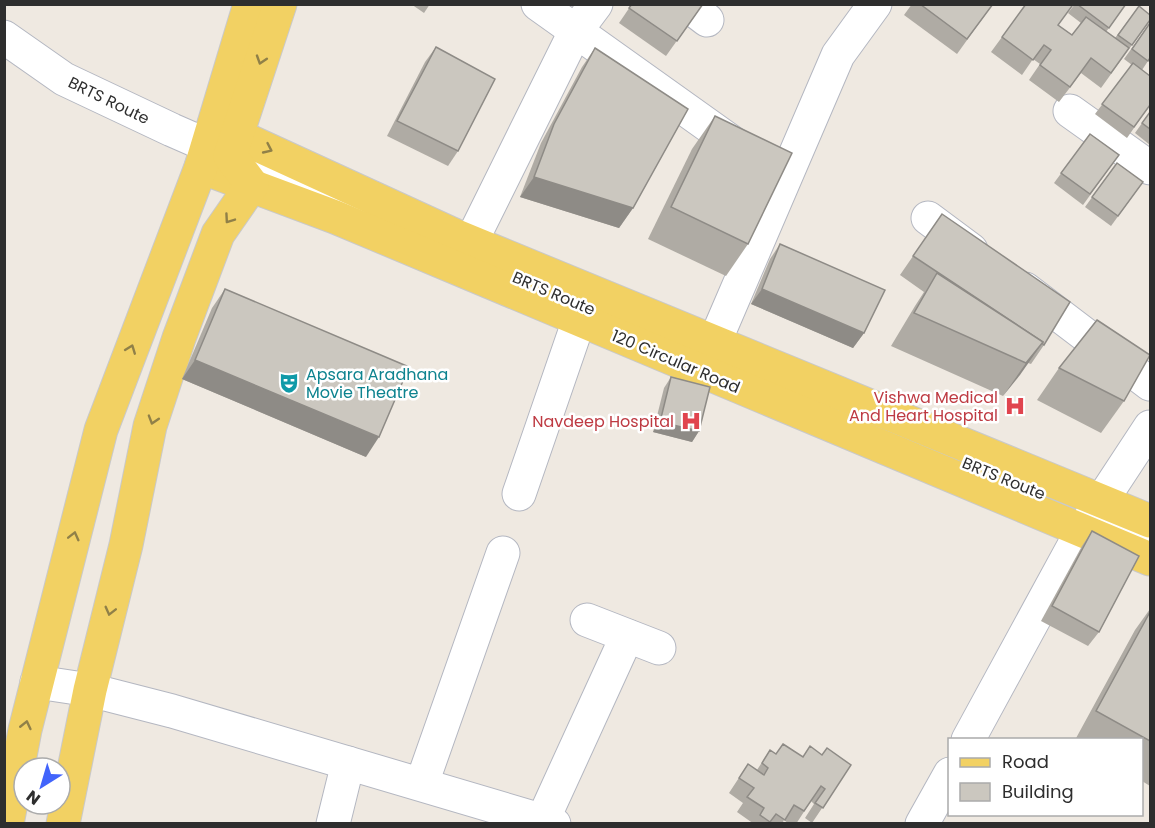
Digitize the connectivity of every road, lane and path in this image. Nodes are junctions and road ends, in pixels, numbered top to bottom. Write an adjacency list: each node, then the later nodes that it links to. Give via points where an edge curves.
1 (250, 4): 9 (main road)
2 (280, 4): 9 (main road, one-way to 9)
3 (538, 4): 6 (street)
4 (596, 4): 6 (street)
5 (875, 4): 11 (street, via 838,55)
6 (575, 32): 11 (street); 14 (street)
7 (4, 37): 9 (street, BRTS Route, via 64,79)
8 (1070, 111): 10 (street)
9 (218, 146): 12 (main road, 120 Circular Road); 14 (main road, 120 Circular Road, one-way to 14); 20 (street, BRTS Route, via 785,390); 28 (main road, one-way to 9, via 101,430)
10 (1150, 168)
11 (785, 179): 16 (street)
12 (252, 185): 15 (main road, 120 Circular Road); 29 (main road, one-way to 29, via 218,234 150,426)
13 (928, 218): 17 (street)
14 (471, 242): 16 (main road, 120 Circular Road)
15 (579, 320): 19 (street); 20 (main road, 120 Circular Road)
16 (715, 341): 20 (main road, 120 Circular Road)
17 (1150, 384)
18 (1150, 428): 20 (street)
19 (519, 494)
20 (1094, 514): 21 (main road, 120 Circular Road); 22 (street, BRTS Route); 24 (main road, 120 Circular Road); 30 (street)
21 (1150, 521)
22 (1150, 539)
23 (504, 553): 33 (street)
24 (1150, 559)
25 (587, 620): 26 (street)
26 (627, 636): 27 (street); 34 (street)
27 (659, 648)
28 (37, 682): 29 (street); 35 (main road, one-way to 28)
29 (90, 690): 31 (street); 36 (main road)
30 (969, 738)
31 (348, 763): 33 (street); 37 (street)
32 (948, 778): 38 (street)
33 (422, 783): 34 (street)
34 (546, 822)
35 (7, 824)
36 (63, 824)
37 (333, 824)
38 (922, 824)

